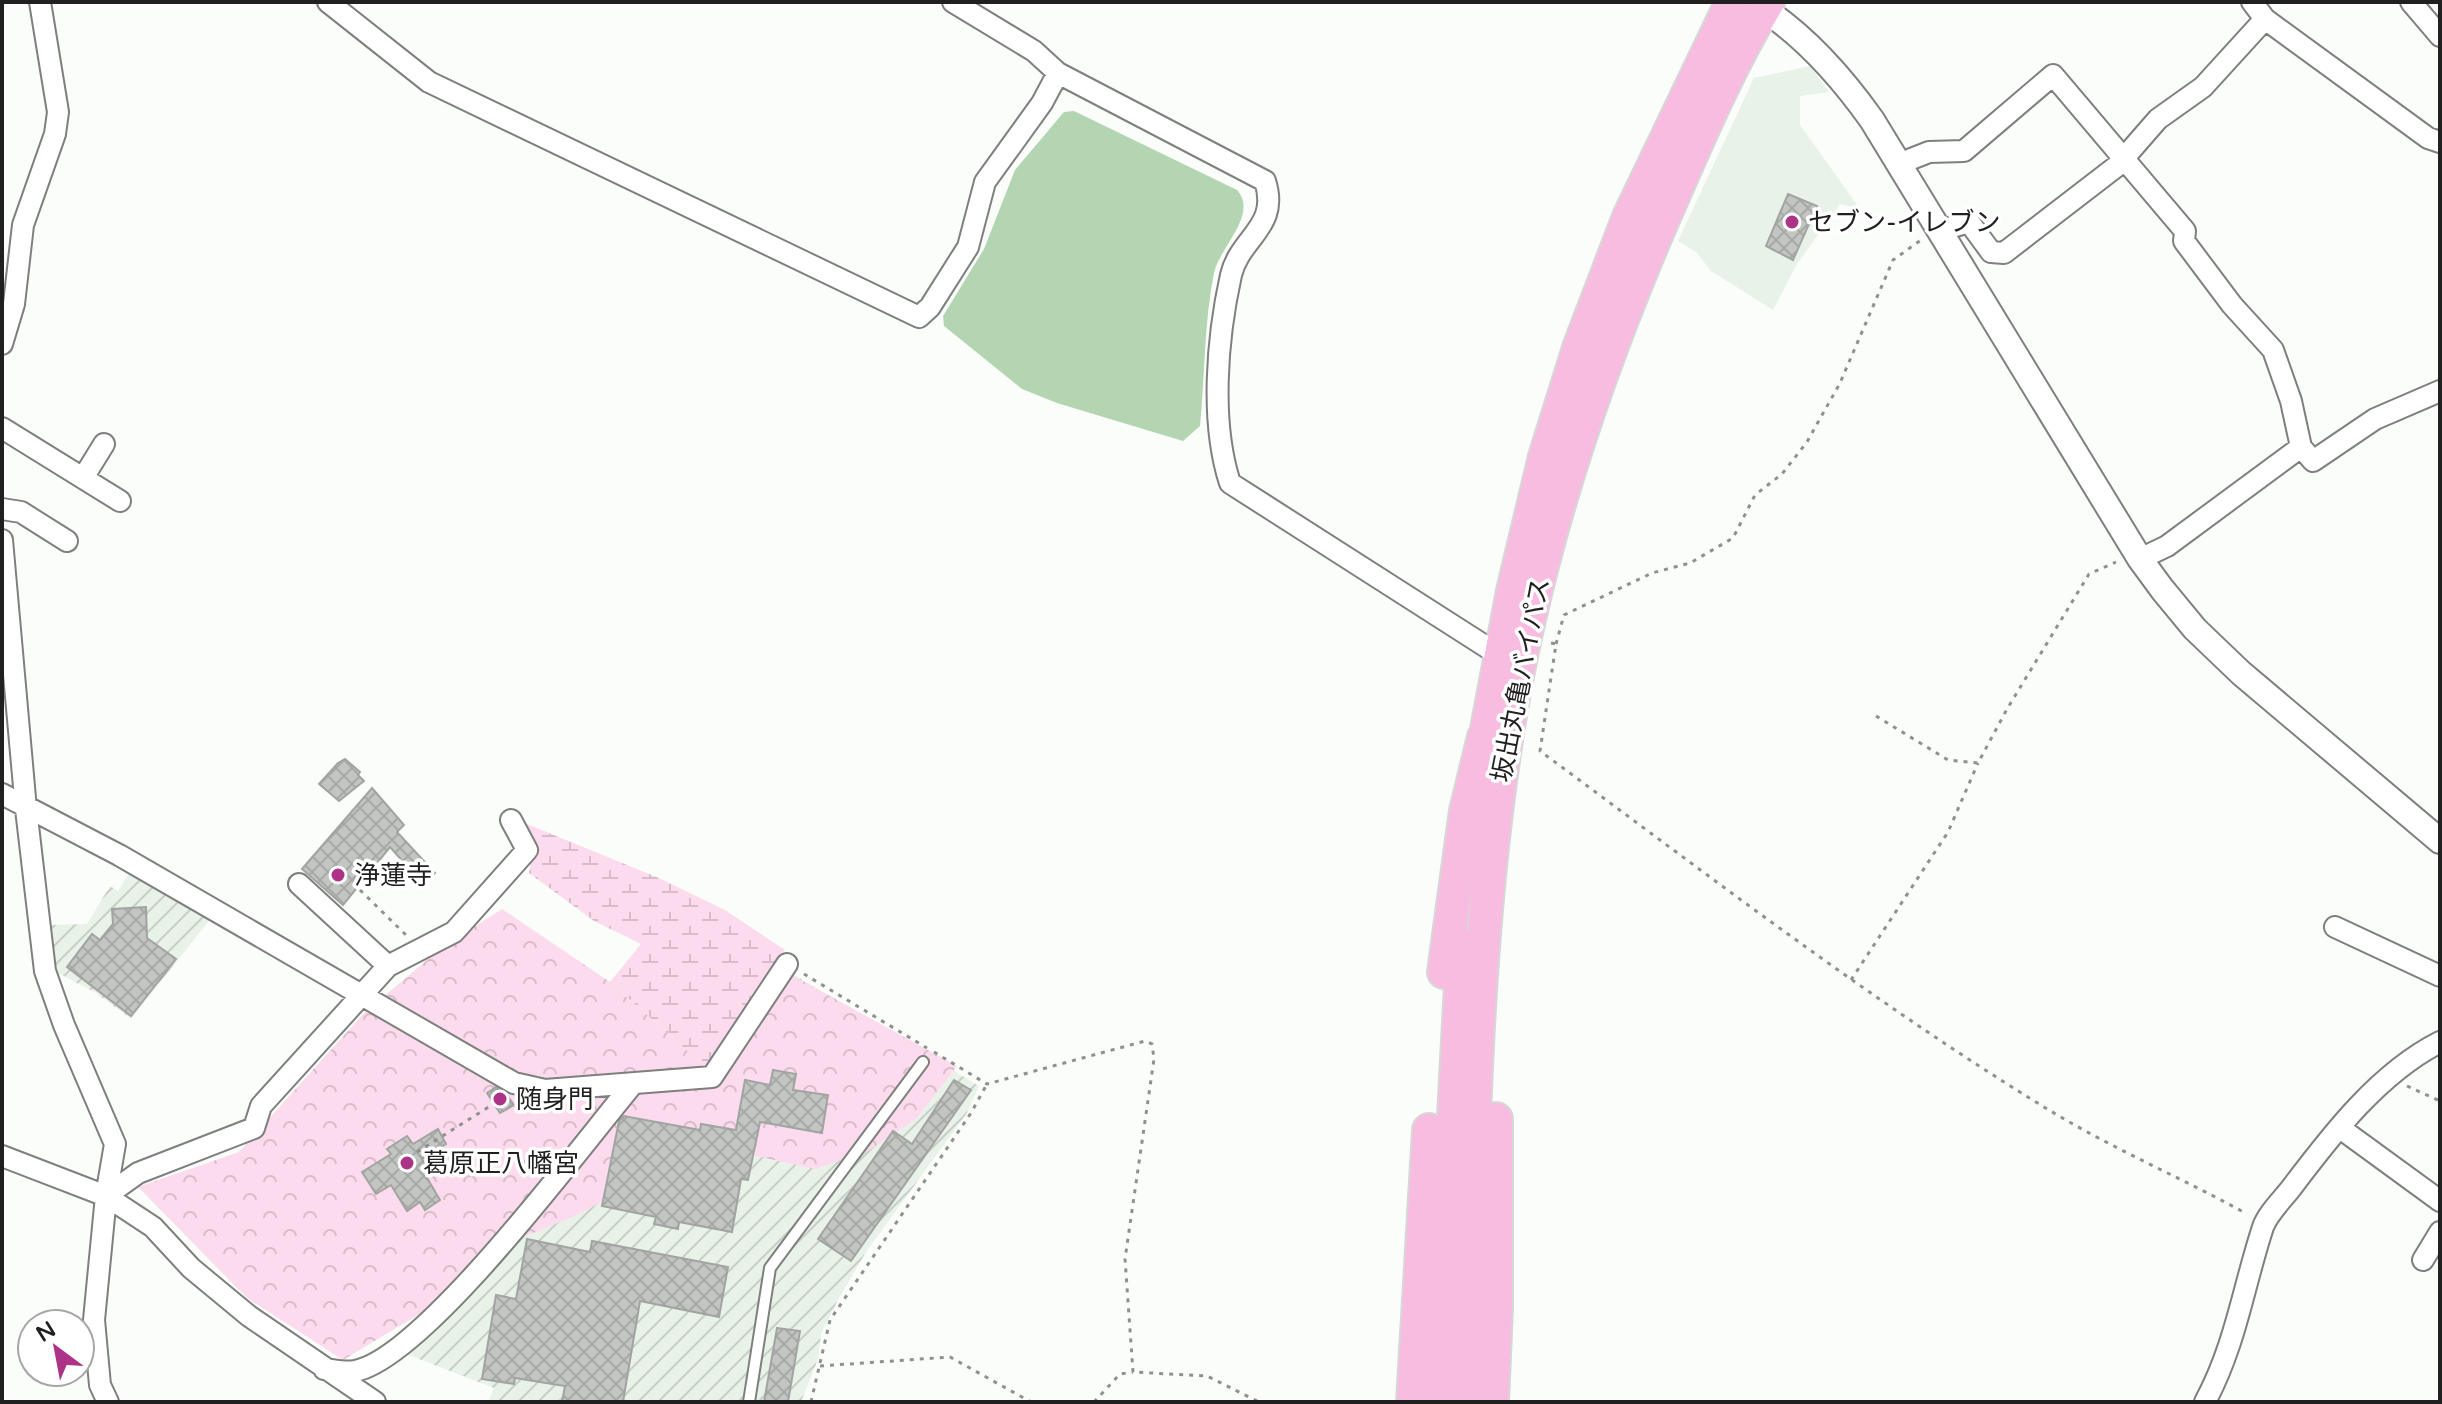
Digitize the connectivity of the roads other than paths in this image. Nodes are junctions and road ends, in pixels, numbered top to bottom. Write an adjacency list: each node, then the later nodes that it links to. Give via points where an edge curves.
1 (40, 2): 15 (street, via 58,112 23,225 14,304)
2 (328, 2): 10 (street, via 429,82 919,317 968,247 985,182)
3 (1732, 2): 27 (highway, 坂出丸亀バイパス, via 1629,217 1579,348 1545,457)
4 (2252, 2): 8 (street)
5 (2411, 2): 9 (street)
6 (1761, 4): 13 (street, via 1849,89); 27 (highway, 坂出丸亀バイパス, via 1688,162 1607,359 1575,449 1536,590)
7 (963, 5): 10 (street)
8 (2265, 19): 11 (street); 12 (street, via 2203,87 2158,119)
9 (2440, 36)
10 (1058, 73): 27 (street, via 1265,181 1268,212 1232,272 1224,328 1218,435 1230,483)
11 (2440, 142)
12 (2123, 157): 13 (street, via 2053,75 1964,151 1929,152); 14 (street, via 2004,253 1991,252 1969,222); 19 (street, via 2185,231 2184,241 2222,293 2273,350)
13 (1901, 163): 14 (street)
14 (1939, 231): 25 (street)
15 (2, 344)
16 (2440, 391): 19 (street, via 2375,419 2313,461)
17 (2, 428): 20 (street)
18 (104, 444): 20 (street)
19 (2301, 447): 25 (street, via 2167,546)
20 (83, 478): 21 (street)
21 (120, 501)
22 (2, 509): 24 (street, via 21,512)
23 (2, 540): 26 (street)
24 (67, 541)
25 (2140, 559): 32 (street, via 2195,629 2241,673)
26 (3, 561): 30 (street)
27 (1527, 646): 28 (highway, 坂出丸亀バイパス); 33 (highway, 坂出丸亀バイパス, via 1506,739)
28 (1484, 737): 53 (highway, via 1459,856 1433,1067); 54 (highway, 坂出丸亀バイパス, via 1455,1032)
29 (2, 794): 30 (street)
30 (26, 809): 39 (street, via 119,855); 45 (street, via 45,971 115,1144)
31 (511, 820): 37 (street, via 527,850 454,932)
32 (2440, 841)
33 (1494, 844): 55 (highway, 坂出丸亀バイパス, via 1478,1033); 56 (highway)
34 (299, 884): 37 (street)
35 (2335, 927): 38 (street)
36 (787, 964): 42 (street, via 712,1077)
37 (388, 966): 39 (street)
38 (2440, 976)
39 (362, 995): 42 (street, via 523,1085 545,1090); 45 (street, via 261,1106 254,1128 138,1173)
40 (2440, 1042): 43 (street, via 2392,1073)
41 (923, 1062): 52 (lane, via 770,1268)
42 (632, 1085): 49 (street, via 453,1299 416,1335 354,1371)
43 (2340, 1128): 46 (street); 57 (street, via 2264,1223 2241,1316)
44 (2, 1156): 45 (street)
45 (106, 1196): 49 (street, via 153,1227 191,1268 249,1316); 50 (street, via 94,1320 100,1385)
46 (2440, 1201)
47 (2440, 1232): 48 (street)
48 (2423, 1260)
49 (324, 1369): 51 (street)
50 (108, 1402)
51 (375, 1402)
52 (749, 1402)
53 (1413, 1402)
54 (1439, 1402)
55 (1465, 1402)
56 (1492, 1402)
57 (2205, 1402)

